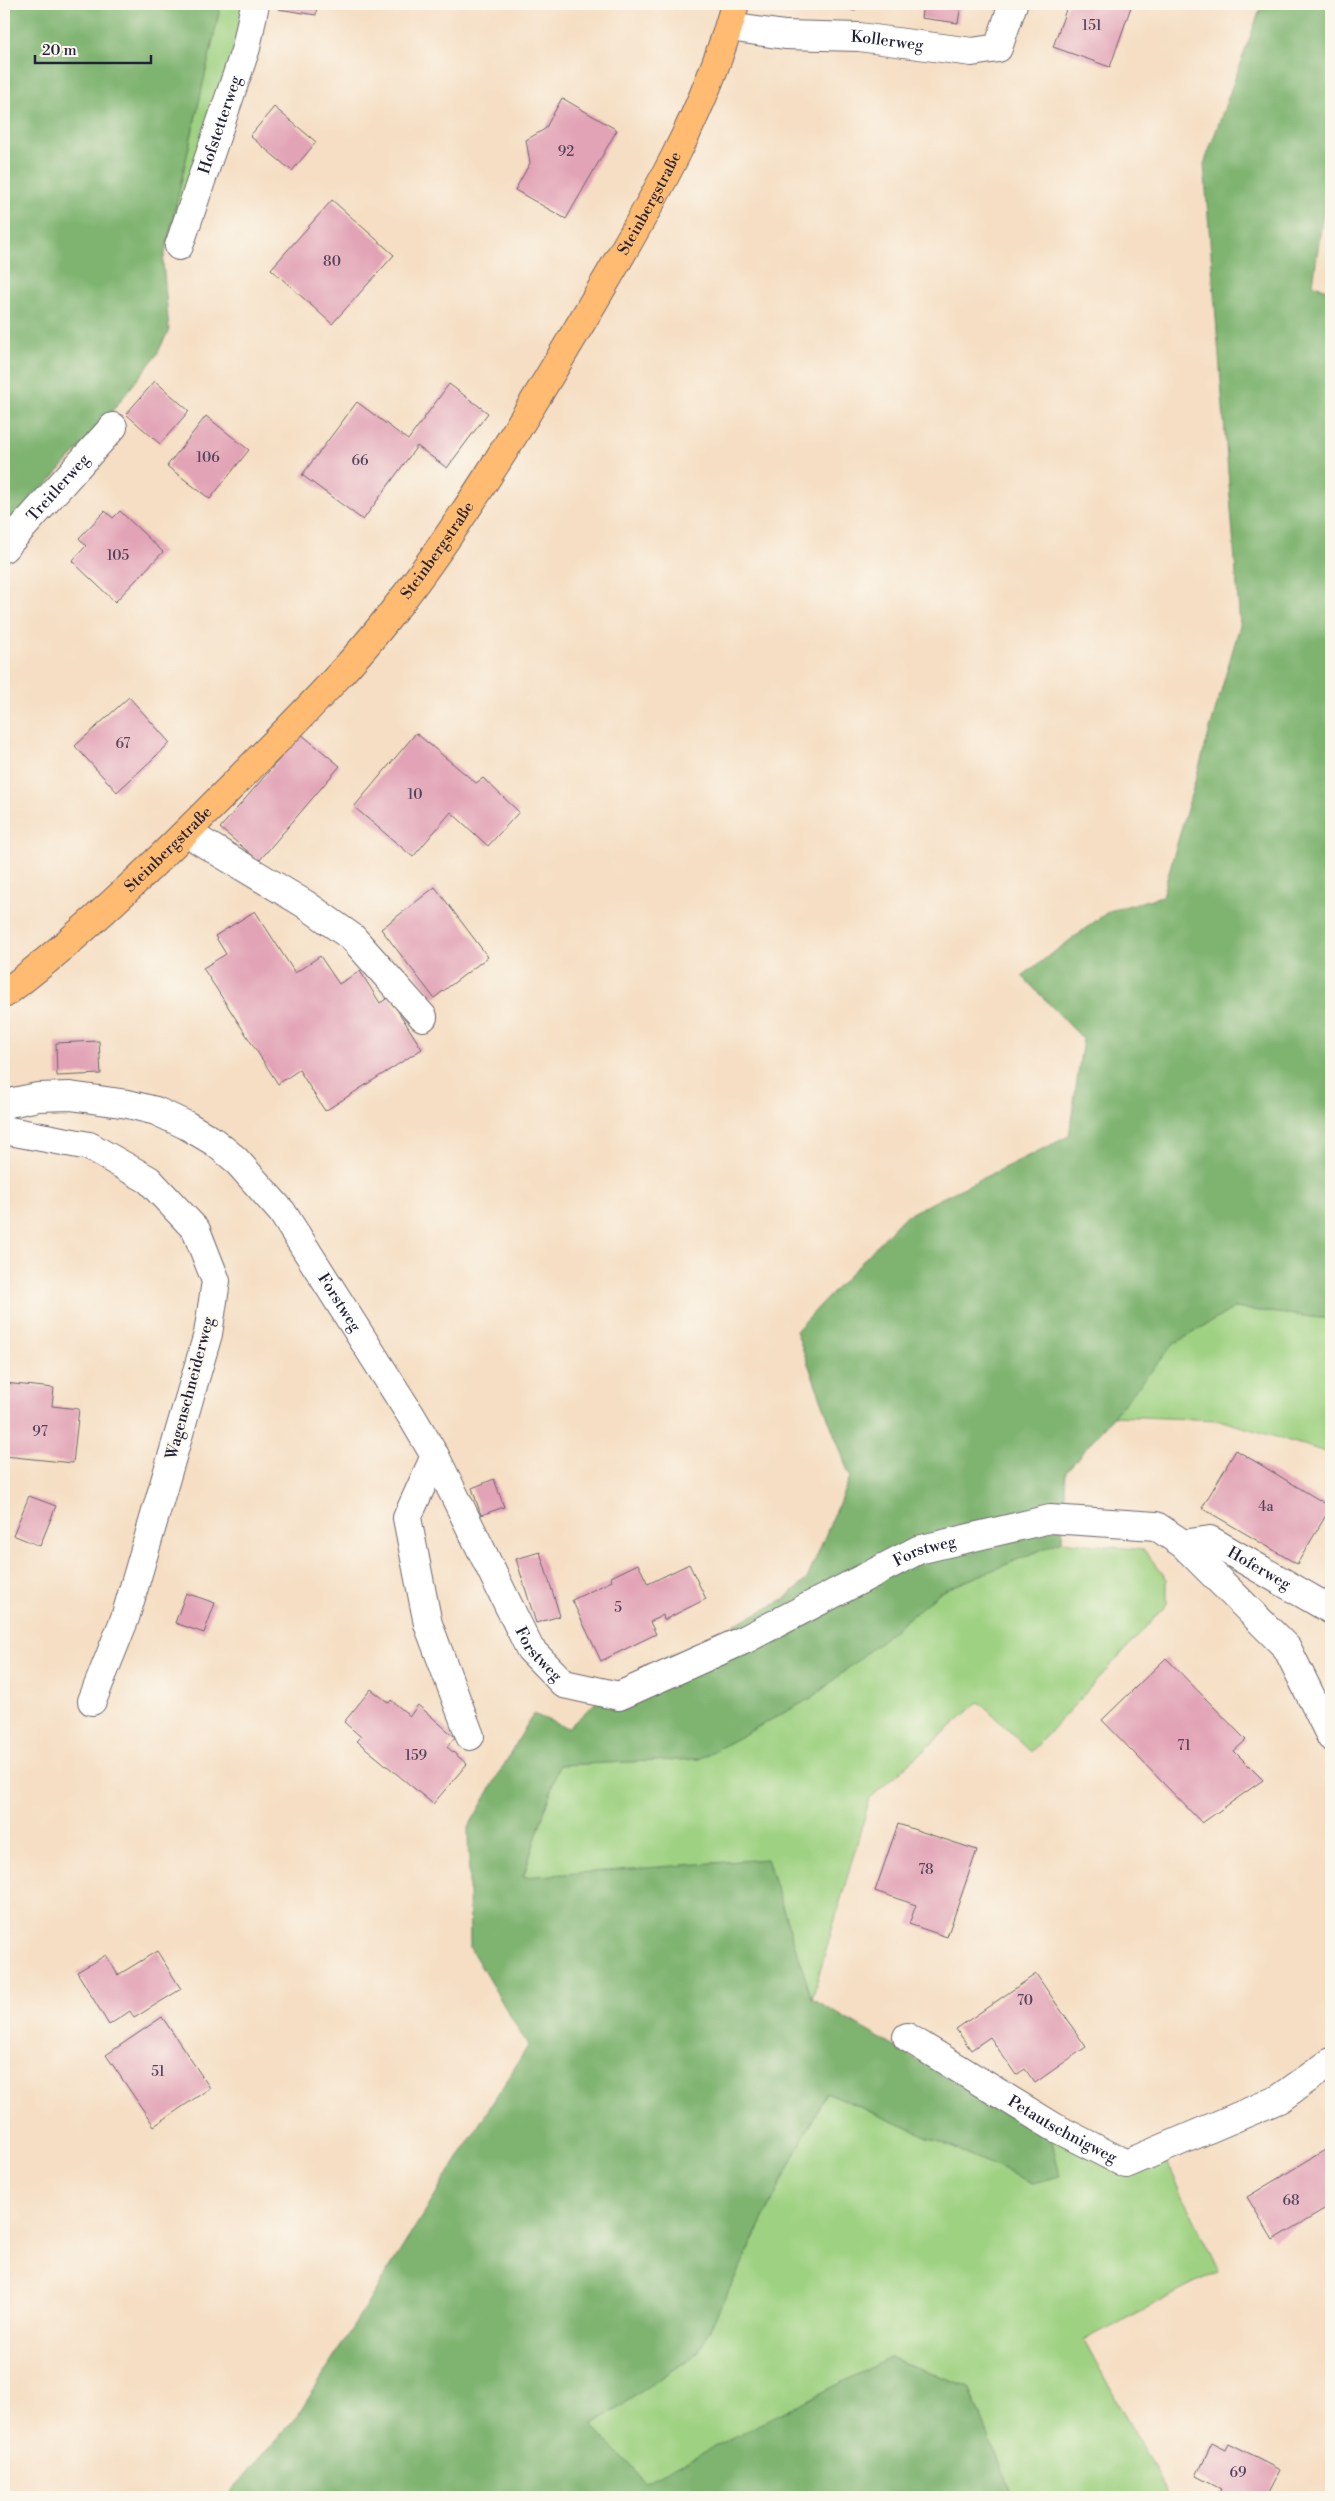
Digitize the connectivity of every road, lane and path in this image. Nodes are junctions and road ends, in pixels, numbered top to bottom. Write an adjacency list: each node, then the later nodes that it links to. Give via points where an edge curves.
1 (255, 4): 4 (street, Hofstetterweg, via 246,48)
2 (1014, 4): 3 (street, Kollerweg, via 998,48 972,52 859,37 785,35)
3 (732, 15): 7 (main road, Steinbergstraße, via 700,107 674,159 532,407 458,520 356,658)
4 (179, 246)
5 (113, 427): 6 (street, Treitlerweg)
6 (4, 548)
7 (187, 832): 8 (main road, Steinbergstraße, via 92,922); 9 (street, via 305,904 353,938)
8 (4, 994)
9 (423, 1017)
10 (4, 1104): 12 (street, Forstweg, via 38,1097 70,1096 128,1104 156,1111 186,1125 228,1153 282,1212)
11 (4, 1130): 15 (street, Wagenschneiderweg, via 88,1146 149,1180 196,1230 216,1282 208,1334 125,1618)
12 (435, 1456): 13 (street, Forstweg, via 530,1649 564,1684 619,1696 746,1639 918,1550 1050,1519 1156,1526); 16 (street, via 408,1518 428,1624)
13 (1184, 1544): 14 (street, Hoferweg, via 1210,1540); 17 (street, Forstweg, via 1287,1648)
14 (1331, 1610)
15 (92, 1701)
16 (470, 1736)
17 (1331, 1737)
18 (907, 2037): 19 (street, Petautschnigweg, via 1054,2127 1126,2164 1279,2099)
19 (1331, 2062)

